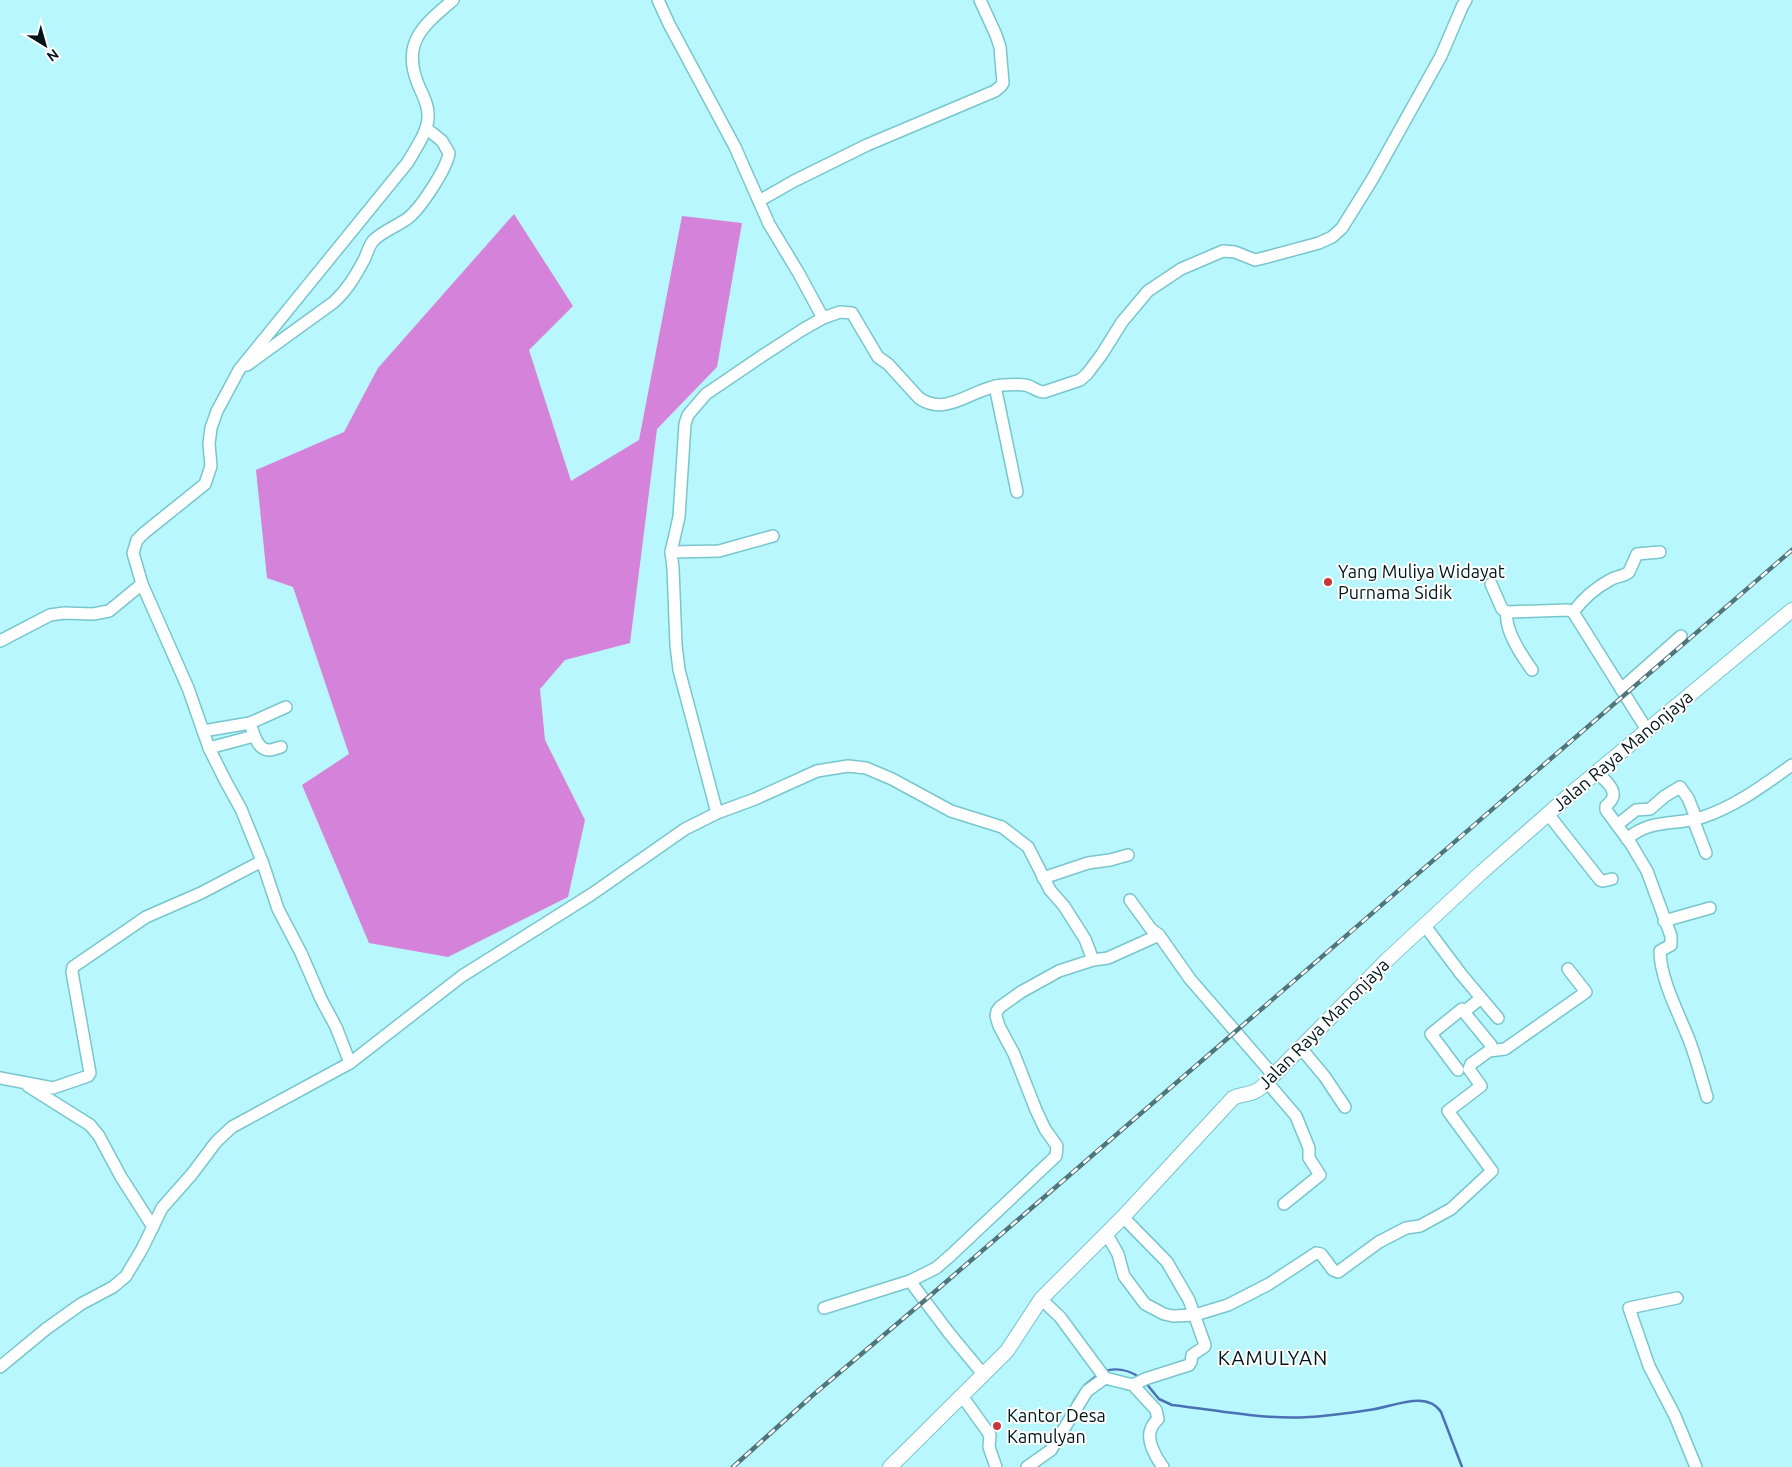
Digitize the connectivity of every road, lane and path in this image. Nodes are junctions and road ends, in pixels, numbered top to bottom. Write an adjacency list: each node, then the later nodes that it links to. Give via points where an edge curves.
1 (453, 0): 5 (street, via 425,24 414,47 412,68 428,110)
2 (658, 0): 6 (street, via 735,147)
3 (980, 0): 6 (street, via 1000,47 1001,86 867,145)
4 (1466, 0): 9 (street, via 1442,56 1342,228 1318,243 1255,260 1228,250 1204,258 1180,269 1148,291 1122,322 1098,361 1080,380 1042,392 1027,385)
5 (426, 128): 8 (street, via 408,162); 8 (street, via 446,145 449,156 418,209 372,242 354,278 334,302)
6 (759, 201): 7 (street)
7 (823, 318): 9 (street, via 840,312 852,313 878,357 925,402 947,404); 12 (street, via 706,394 688,415 679,516)
8 (239, 370): 14 (street, via 217,411 209,444 211,466 205,484 137,540 133,553)
9 (995, 386): 10 (street)
10 (1017, 492)
11 (773, 536): 12 (street, via 718,551)
12 (671, 552): 32 (street, via 677,657)
13 (1660, 552): 18 (street, via 1637,554 1629,572 1594,590)
14 (142, 584): 20 (street, via 109,611 50,615); 26 (street, via 188,688)
15 (1491, 584): 17 (street)
16 (1792, 610): 25 (main road, Jalan Raya Manonjaya)
17 (1506, 612): 18 (street); 21 (street, via 1516,644)
18 (1573, 612): 22 (street)
19 (1681, 636): 22 (street)
20 (0, 641)
21 (1532, 670)
22 (1621, 689): 25 (street)
23 (286, 707): 24 (street)
24 (250, 723): 26 (street); 27 (street)
25 (1647, 730): 31 (main road, Jalan Raya Manonjaya)
26 (203, 731): 29 (street)
27 (254, 736): 28 (street, via 262,748); 29 (street)
28 (281, 747)
29 (209, 748): 39 (street, via 241,809)
30 (1792, 765): 34 (street, via 1737,802)
31 (1596, 772): 33 (main road, Jalan Raya Manonjaya); 35 (street, via 1614,794 1605,808)
32 (717, 813): 40 (street, via 817,771 848,766 866,768 951,811 1002,827 1028,847); 54 (street, via 686,829 592,894 462,976)
33 (1548, 814): 41 (street, via 1600,880); 45 (main road, Jalan Raya Manonjaya)
34 (1695, 819): 35 (street, via 1688,798 1680,787 1650,808 1636,810); 36 (street, via 1649,825); 37 (street)
35 (1617, 825): 36 (street)
36 (1627, 838): 44 (street, via 1647,871)
37 (1706, 853)
38 (1128, 855): 40 (street, via 1088,863)
39 (262, 862): 54 (street, via 278,909 336,1027); 58 (street, via 146,917 75,965 72,972 89,1074 53,1088)
40 (1043, 878): 47 (street, via 1074,920)
41 (1612, 879)
42 (1130, 900): 46 (street)
43 (1710, 908): 44 (street)
44 (1664, 921): 59 (street, via 1672,943 1660,951 1662,966)
45 (1425, 926): 49 (street); 53 (main road, Jalan Raya Manonjaya)
46 (1159, 935): 47 (street, via 1108,958); 57 (street)
47 (1093, 960): 65 (street, via 1059,971 1021,992 1000,1007 996,1016 1036,1110 1057,1146 1056,1156 936,1268)
48 (1568, 969): 69 (street, via 1586,992 1505,1049 1489,1051 1470,1064 1480,1086 1448,1112 1492,1171 1450,1209 1420,1226 1406,1228 1379,1242 1340,1271 1333,1270 1321,1254 1316,1253 1240,1299)
49 (1481, 998): 50 (street); 51 (street)
50 (1464, 1012): 52 (street); 55 (street, via 1462,1009 1431,1034)
51 (1498, 1018)
52 (1491, 1045)
53 (1300, 1047): 57 (main road, Jalan Raya Manonjaya); 60 (street, via 1329,1081)
54 (350, 1063): 63 (street, via 228,1131 162,1208)
55 (1458, 1070)
56 (0, 1078): 58 (street)
57 (1270, 1079): 61 (street, via 1296,1116 1309,1148 1309,1158 1320,1175); 62 (main road, Jalan Raya Manonjaya, via 1256,1092 1233,1098)
58 (21, 1082): 63 (street, via 93,1128)
59 (1707, 1097)
60 (1345, 1107)
61 (1284, 1204)
62 (1123, 1217): 64 (main road, Jalan Raya Manonjaya); 69 (street, via 1167,1262)
63 (153, 1227): 70 (street, via 122,1280 81,1304)
64 (1106, 1233): 67 (main road, Jalan Raya Manonjaya); 69 (street, via 1126,1278 1146,1306 1167,1315)
65 (910, 1281): 68 (street); 71 (street)
66 (1677, 1298): 79 (street, via 1629,1308 1649,1366)
67 (1041, 1299): 71 (main road, Jalan Raya Manonjaya, via 1007,1351); 72 (street, via 1060,1316)
68 (824, 1308)
69 (1195, 1315): 73 (street, via 1205,1346 1192,1355 1192,1362)
70 (0, 1367)
71 (983, 1374): 74 (main road, Jalan Raya Manonjaya)
72 (1105, 1378): 73 (street); 77 (street, via 1087,1391 1051,1450)
73 (1139, 1382): 78 (street, via 1158,1414 1150,1435)
74 (962, 1396): 75 (main road, Jalan Raya Manonjaya); 76 (street, via 990,1435 989,1447)
75 (890, 1467)
76 (996, 1467)
77 (1027, 1467)
78 (1162, 1467)
79 (1696, 1467)

